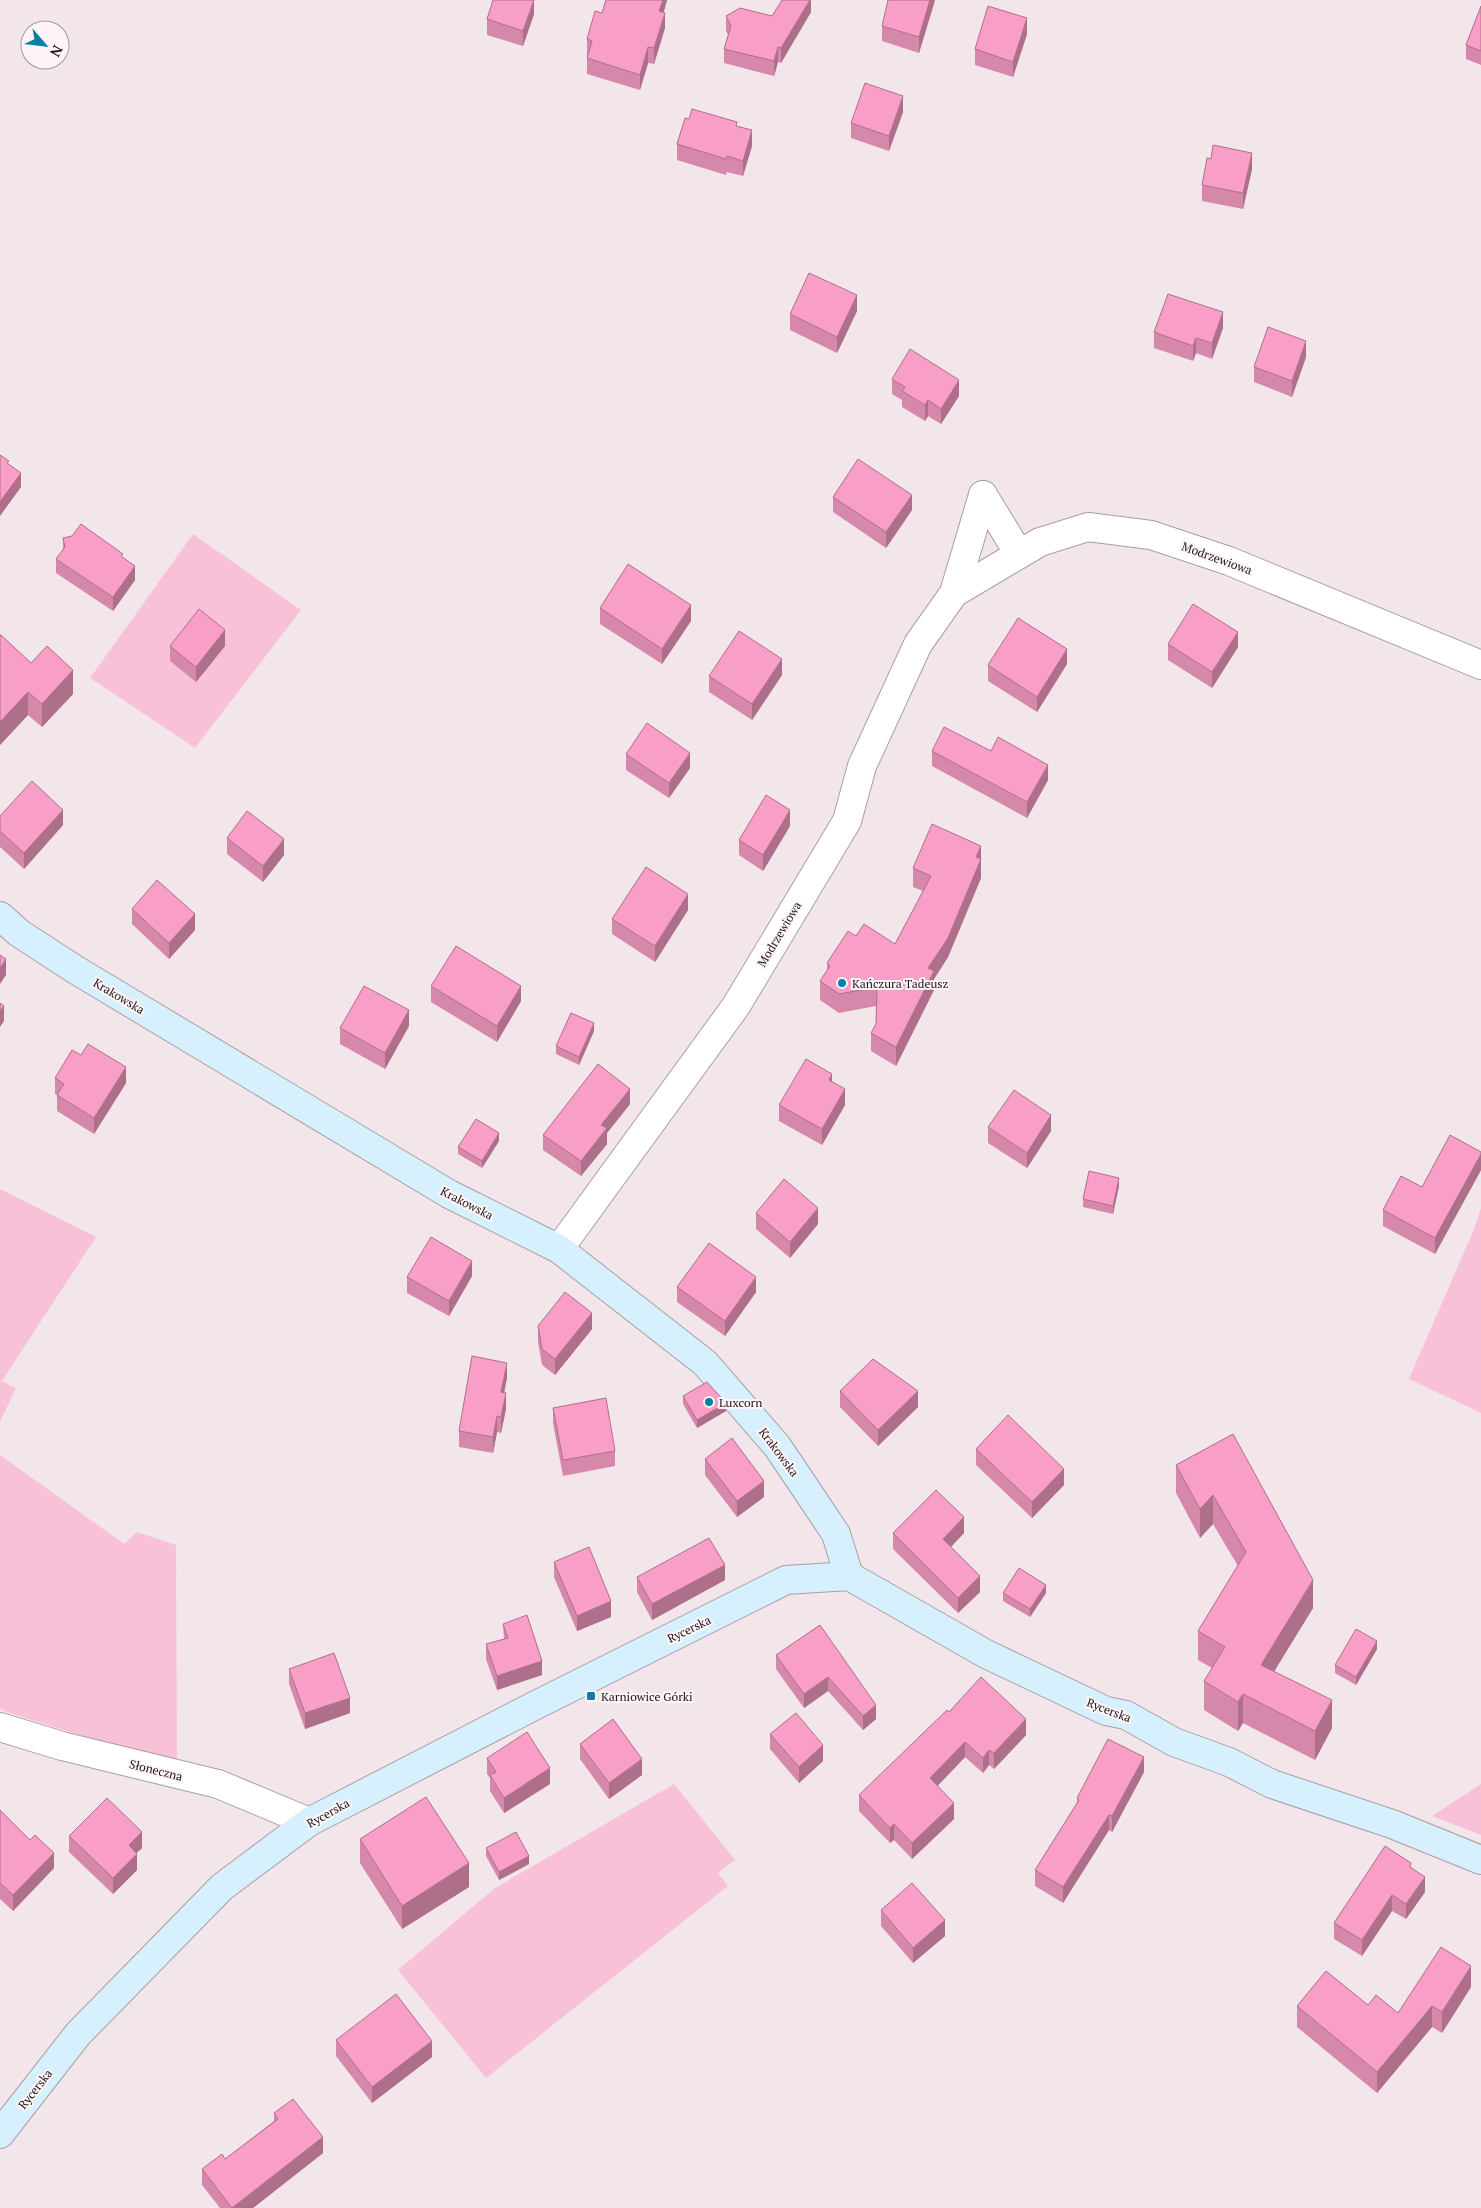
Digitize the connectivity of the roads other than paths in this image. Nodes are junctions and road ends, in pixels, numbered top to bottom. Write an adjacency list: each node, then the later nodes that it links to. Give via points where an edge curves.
1 (1019, 554): 2 (street, Modrzewiowa); 2 (street, Modrzewiowa, via 983,495); 3 (street, Modrzewiowa, via 1040,542 1088,527 1151,535 1229,561)
2 (954, 593): 5 (street, Modrzewiowa, via 918,644 862,766 847,821 741,998)
3 (1481, 665)
4 (0, 916): 5 (street, Krakowska, via 19,933 76,970 448,1194)
5 (560, 1249): 6 (street, Krakowska, via 705,1363 778,1446 836,1534)
6 (849, 1576): 8 (street, Rycerska, via 786,1580); 9 (street, Rycerska, via 986,1654 1106,1711 1126,1715 1174,1742 1230,1762 1272,1784 1392,1824)
7 (0, 1727): 8 (street, Słoneczna, via 62,1746 218,1784)
8 (309, 1822): 10 (street, Rycerska, via 222,1887 78,2034)
9 (1481, 1860)
10 (0, 2134)

